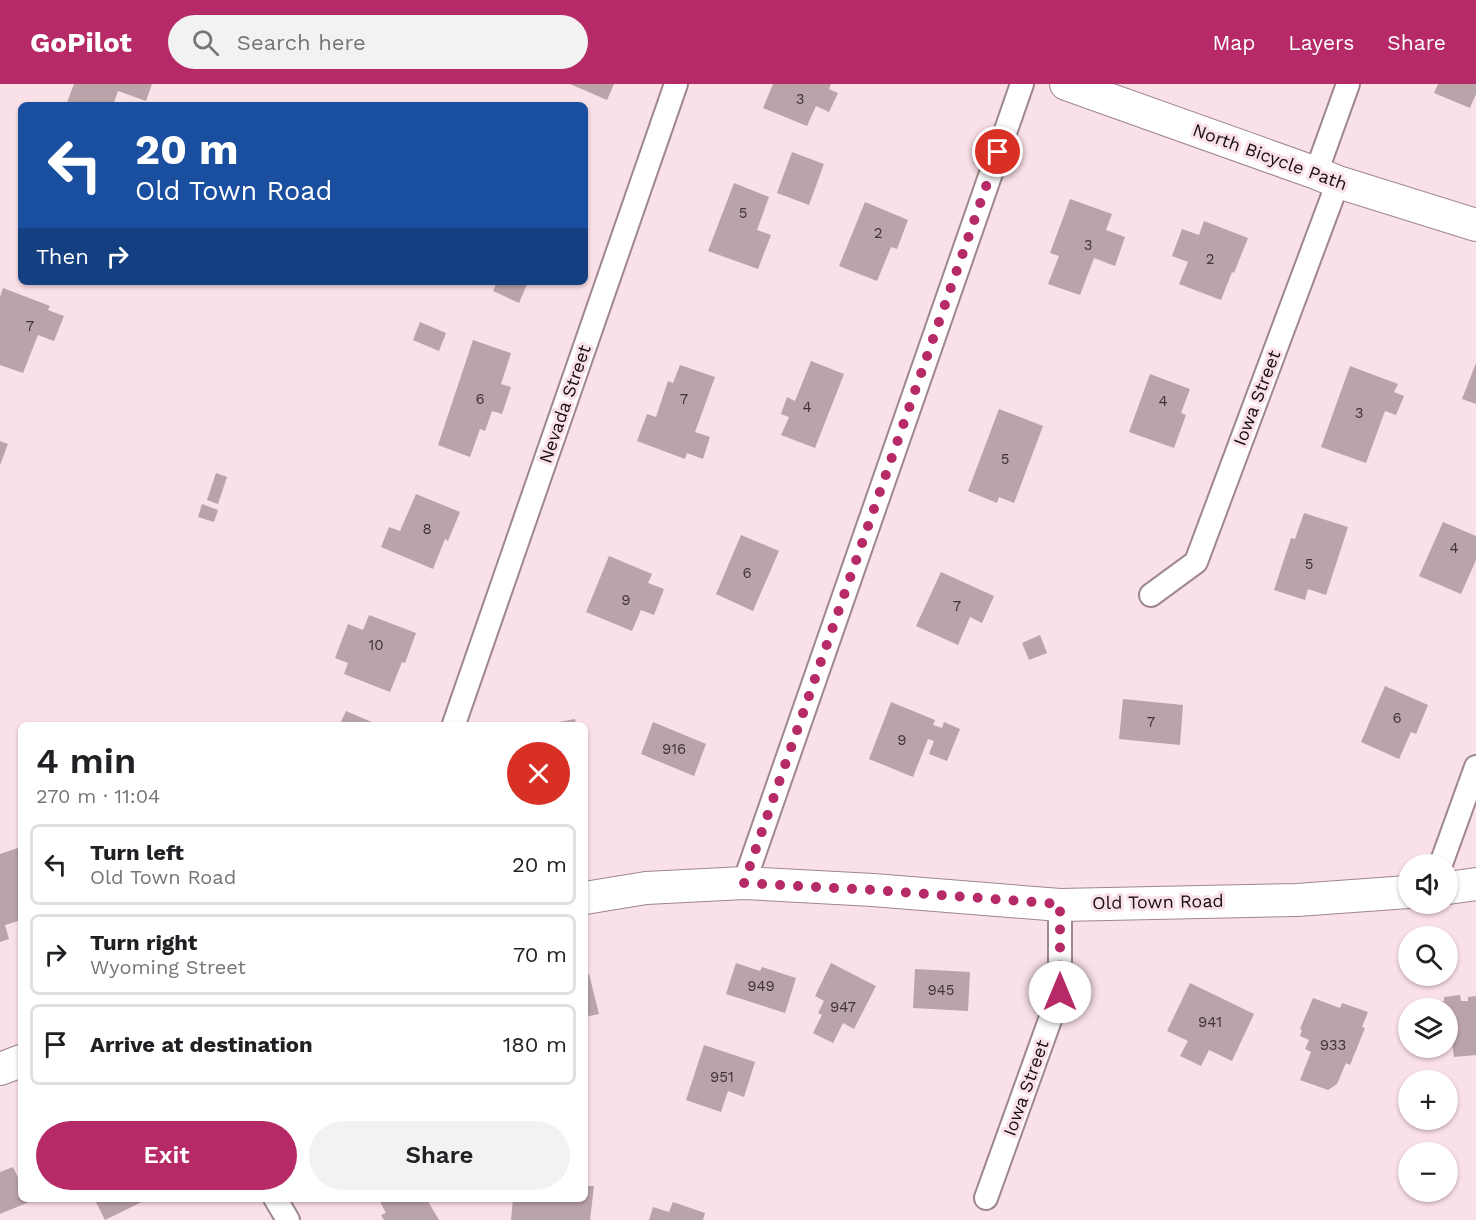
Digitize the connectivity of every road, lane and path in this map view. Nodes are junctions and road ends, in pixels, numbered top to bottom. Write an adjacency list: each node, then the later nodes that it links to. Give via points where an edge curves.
1 (676, 84): 8 (street, Nevada Street)
2 (1022, 84): 11 (street)
3 (1066, 84): 5 (main road, North Bicycle Path)
4 (1348, 84): 5 (street, Iowa Street)
5 (1327, 177): 6 (main road, North Bicycle Path); 7 (street, Iowa Street, via 1196,562)
6 (1476, 225)
7 (1151, 595)
8 (455, 722)
9 (1476, 767): 10 (street)
10 (1445, 854)
11 (744, 883): 15 (main road, Old Town Road, via 646,888); 16 (main road, Old Town Road)
12 (1476, 884): 13 (main road)
13 (1458, 887)
14 (1398, 893): 16 (main road, Old Town Road, via 1297,900)
15 (588, 898)
16 (1060, 904): 19 (street, Iowa Street, via 1060,992)
17 (18, 1062): 18 (main road)
18 (0, 1069)
19 (987, 1198)
20 (277, 1202): 21 (street)
21 (288, 1220)

